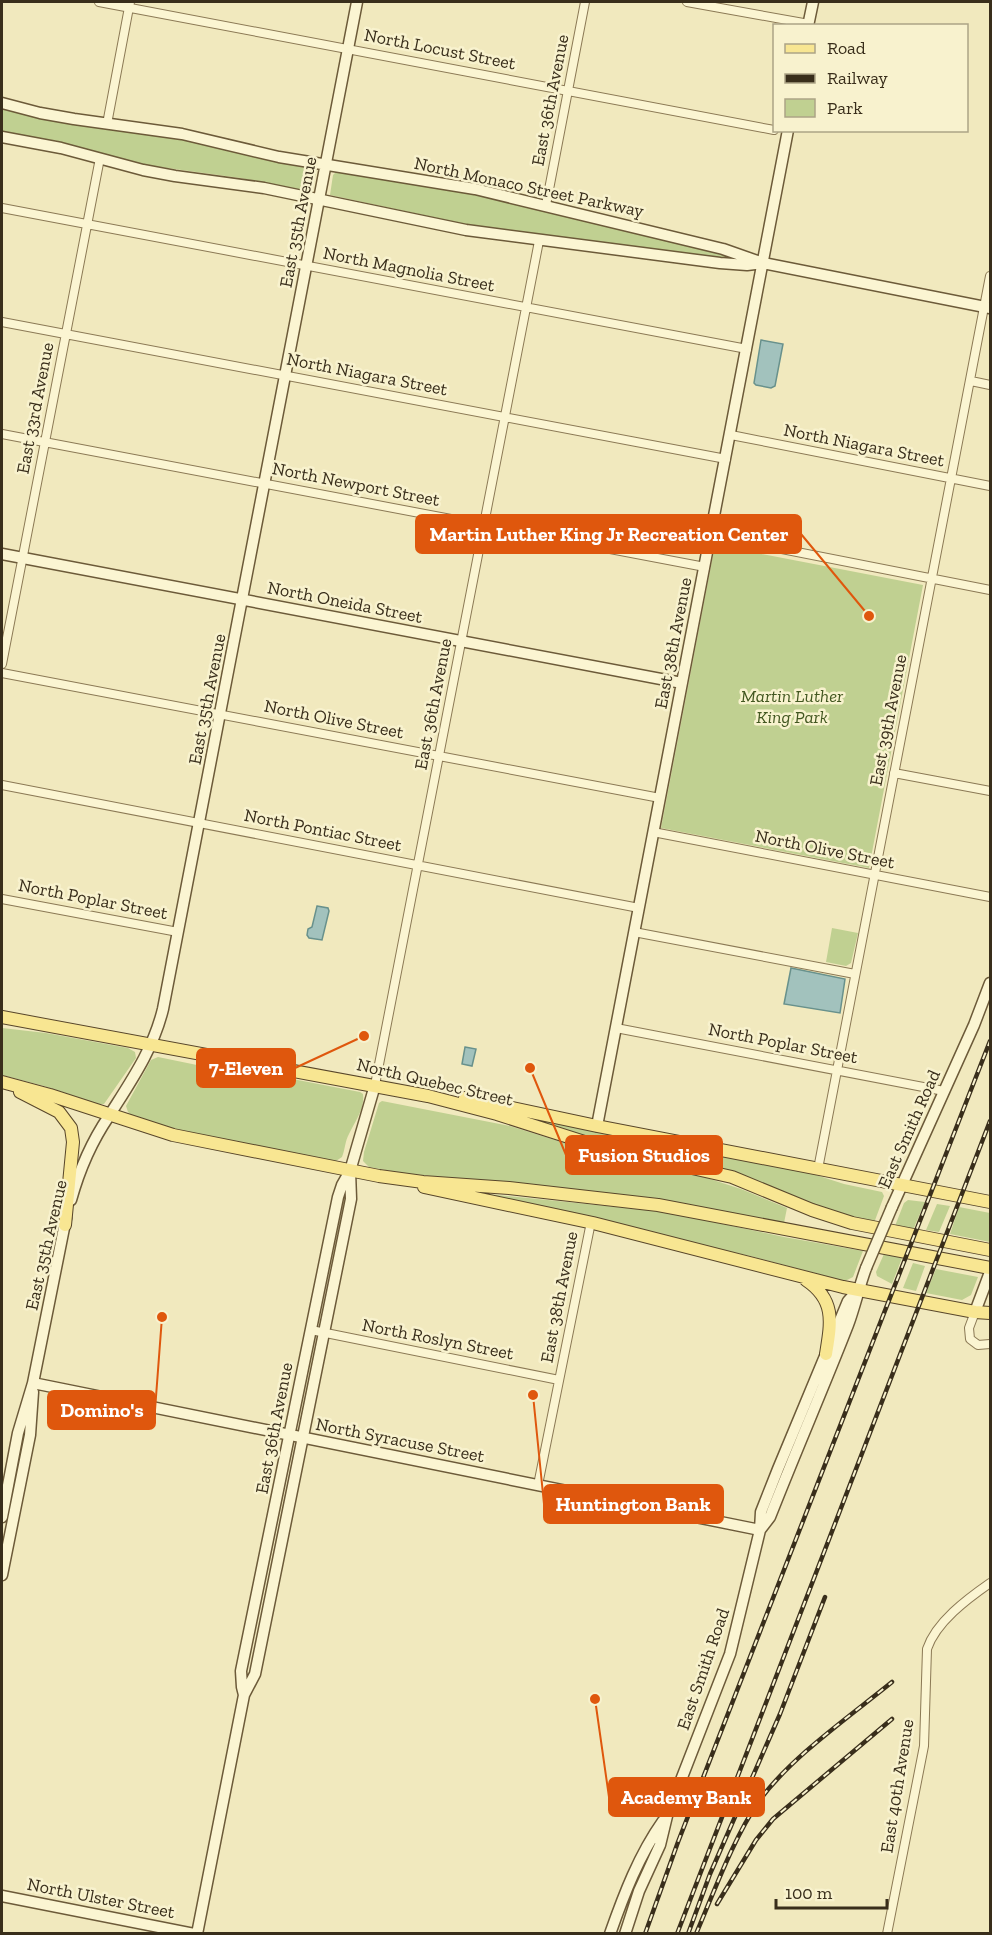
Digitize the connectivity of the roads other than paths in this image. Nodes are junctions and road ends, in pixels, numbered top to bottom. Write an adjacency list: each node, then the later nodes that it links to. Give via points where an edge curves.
1 (99, 2): 6 (street, North Locust Street)
2 (357, 2): 9 (street, East 35th Avenue)
3 (585, 2): 10 (street, East 36th Avenue)
4 (687, 2): 7 (street)
5 (813, 2): 8 (street)
6 (130, 4): 9 (street, North Locust Street); 12 (street)
7 (803, 24)
8 (808, 24)
9 (348, 49): 10 (street, North Locust Street); 17 (street, East 35th Avenue)
10 (568, 91): 13 (street, North Locust Street); 19 (street, East 36th Avenue)
11 (2, 104): 12 (street, North Monaco Street Parkway)
12 (107, 124): 17 (street, North Monaco Street Parkway, via 182,134 246,151)
13 (773, 130)
14 (788, 132): 23 (street, East 38th Avenue)
15 (2, 137): 16 (street, North Monaco Street Parkway)
16 (100, 158): 18 (street, North Monaco Street Parkway, via 165,174); 21 (street, East 33rd Avenue)
17 (326, 164): 18 (street, East 35th Avenue); 19 (street, North Monaco Street Parkway)
18 (319, 200): 22 (street, North Monaco Street Parkway, via 466,230); 24 (street, East 35th Avenue)
19 (546, 205): 23 (street, North Monaco Street Parkway, via 746,255)
20 (2, 208): 21 (street, North Magnolia Street)
21 (87, 225): 24 (street, North Magnolia Street); 29 (street, East 33rd Avenue)
22 (539, 240): 23 (street, North Monaco Street Parkway, via 720,263); 27 (street, East 36th Avenue)
23 (764, 263): 26 (street, North Monaco Street Parkway); 30 (street, East 38th Avenue)
24 (306, 267): 27 (street, North Magnolia Street); 31 (street, East 35th Avenue)
25 (990, 276): 26 (street, East 39th Avenue)
26 (988, 307): 32 (street, East 39th Avenue)
27 (526, 308): 30 (street, North Magnolia Street); 34 (street, East 36th Avenue)
28 (2, 322): 29 (street, North Niagara Street)
29 (66, 334): 31 (street, North Niagara Street); 37 (street, East 33rd Avenue)
30 (744, 348): 36 (street, East 38th Avenue)
31 (285, 375): 34 (street, North Niagara Street); 40 (street, East 35th Avenue)
32 (971, 381): 33 (street); 39 (street, East 39th Avenue)
33 (990, 386)
34 (505, 417): 38 (street, North Niagara Street); 42 (street, East 36th Avenue)
35 (2, 434): 37 (street, North Newport Street)
36 (731, 435): 38 (street, East 38th Avenue); 39 (street, North Niagara Street)
37 (45, 442): 40 (street, North Newport Street); 45 (street, East 33rd Avenue)
38 (726, 459): 43 (street, East 38th Avenue)
39 (951, 478): 41 (street, North Niagara Street); 47 (street, East 39th Avenue)
40 (265, 484): 42 (street, North Newport Street); 49 (street, East 35th Avenue)
41 (990, 486)
42 (484, 525): 46 (street, North Newport Street); 50 (street, East 36th Avenue)
43 (711, 535): 46 (street, East 38th Avenue); 47 (street)
44 (2, 554): 45 (street, North Oneida Street)
45 (22, 557): 49 (street, North Oneida Street); 51 (street, East 33rd Avenue)
46 (705, 567): 53 (street, East 38th Avenue)
47 (932, 578): 48 (street); 56 (street, East 39th Avenue)
48 (990, 590)
49 (243, 599): 50 (street, North Oneida Street); 54 (street, East 35th Avenue)
50 (462, 641): 53 (street, North Oneida Street); 55 (street, East 36th Avenue)
51 (2, 664)
52 (2, 673): 54 (street, North Olive Street)
53 (682, 683): 59 (street, East 38th Avenue)
54 (221, 715): 55 (street, North Olive Street); 60 (street, East 35th Avenue)
55 (440, 756): 59 (street, North Olive Street); 62 (street, East 36th Avenue)
56 (894, 772): 58 (street); 63 (street, East 39th Avenue)
57 (2, 785): 60 (street, North Pontiac Street)
58 (990, 791)
59 (660, 798): 61 (street, East 38th Avenue)
60 (200, 823): 62 (street, North Pontiac Street); 67 (street, East 35th Avenue)
61 (653, 832): 63 (street, North Olive Street); 66 (street, East 38th Avenue)
62 (418, 865): 66 (street, North Pontiac Street); 76 (street, East 36th Avenue)
63 (874, 875): 64 (street, North Olive Street); 69 (street, East 39th Avenue)
64 (990, 897)
65 (2, 898): 67 (street, North Poplar Street)
66 (639, 908): 68 (street, East 38th Avenue)
67 (178, 932): 73 (street, East 35th Avenue)
68 (634, 932): 69 (street); 72 (street, East 38th Avenue)
69 (855, 974): 74 (street, East 39th Avenue)
70 (990, 983): 77 (street, East Smith Road)
71 (2, 1017): 73 (main road, North Quebec Street)
72 (616, 1028): 74 (street, North Poplar Street); 80 (street, East 38th Avenue)
73 (152, 1045): 76 (main road, North Quebec Street); 79 (street, East 35th Avenue)
74 (837, 1070): 77 (street, North Poplar Street); 81 (street, East 39th Avenue)
75 (3, 1082): 79 (main road); 87 (main road, via 59,1112 71,1128)
76 (375, 1085): 78 (main road, North Quebec Street); 82 (street, East 36th Avenue)
77 (944, 1091): 84 (street, East Smith Road)
78 (428, 1096): 80 (main road, via 461,1097); 88 (main road, North Quebec Street, via 591,1145 732,1177 852,1223)
79 (109, 1115): 82 (main road, via 189,1139); 87 (street, East 35th Avenue, via 79,1175)
80 (597, 1126): 81 (main road)
81 (818, 1169): 84 (main road)
82 (350, 1171): 83 (main road); 94 (street, East 36th Avenue, via 338,1197); 95 (street, East 36th Avenue, via 352,1192)
83 (379, 1176): 86 (main road); 89 (main road, via 668,1206)
84 (900, 1185): 85 (main road); 91 (street, East Smith Road, bridge)
85 (990, 1202)
86 (591, 1222): 90 (main road); 98 (street, East 38th Avenue)
87 (65, 1226): 99 (street, East 35th Avenue)
88 (990, 1250)
89 (990, 1270): 92 (street)
90 (797, 1275): 91 (main road); 97 (main road, via 819,1291 829,1309)
91 (858, 1290): 92 (main road); 97 (street, East Smith Road, via 848,1301); 106 (street, East Smith Road, via 826,1381 770,1517)
92 (975, 1312): 93 (main road); 96 (street, via 970,1339 978,1345)
93 (990, 1313)
94 (311, 1330): 95 (street, North Roslyn Street); 100 (street, East 36th Avenue)
95 (324, 1333): 98 (street, North Roslyn Street); 101 (street, East 36th Avenue)
96 (990, 1344)
97 (826, 1354): 106 (street, East Smith Road, via 761,1512)
98 (559, 1380): 104 (street, East 38th Avenue)
99 (33, 1383): 100 (street, North Syracuse Street); 102 (street, East 35th Avenue); 103 (street, East 35th Avenue)
100 (290, 1435): 101 (street, North Syracuse Street); 109 (street, East 36th Avenue, via 241,1671)
101 (303, 1437): 104 (street, North Syracuse Street); 109 (street, East 36th Avenue, via 255,1674)
102 (7, 1459): 103 (street); 105 (street, East 35th Avenue)
103 (25, 1463): 107 (street, East 35th Avenue)
104 (538, 1485): 106 (street, North Syracuse Street)
105 (2, 1517)
106 (760, 1530): 110 (street, East Smith Road, via 730,1654)
107 (2, 1575)
108 (990, 1583): 115 (street, East 40th Avenue, via 944,1621 930,1642 924,1746)
109 (244, 1695): 112 (street, East 36th Avenue)
110 (667, 1816): 113 (street, East Smith Road, via 628,1885); 114 (street, East Smith Road, via 660,1845)
111 (2, 1896): 112 (street, North Ulster Street)
112 (195, 1934)
113 (610, 1934)
114 (625, 1934)
115 (887, 1934)

